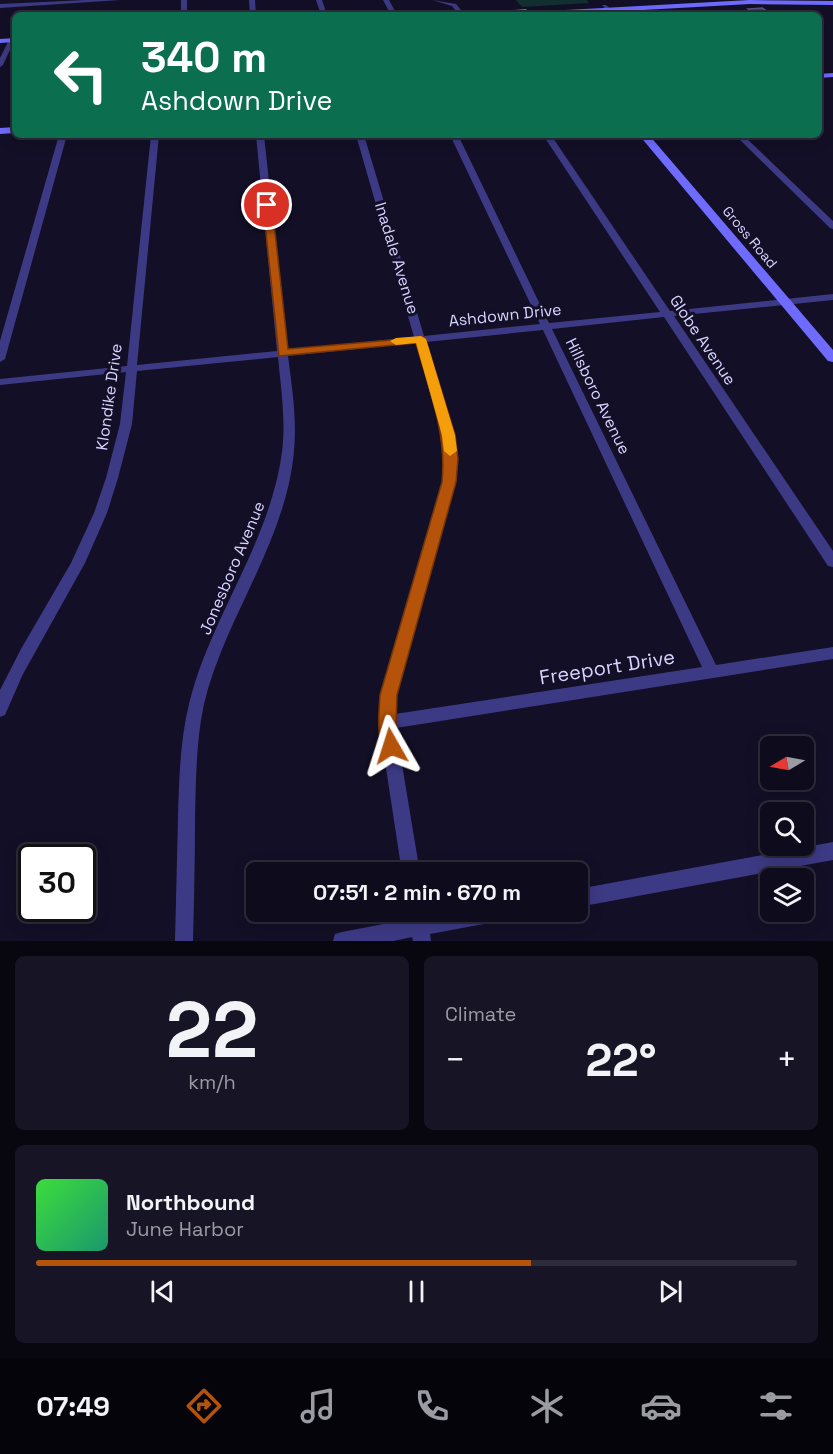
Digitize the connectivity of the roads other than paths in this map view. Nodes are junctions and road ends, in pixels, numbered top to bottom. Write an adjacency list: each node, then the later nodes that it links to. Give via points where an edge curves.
1 (117, 0): 6 (street)
2 (433, 0): 8 (street); 9 (street, via 454,5)
3 (776, 0): 4 (main road); 5 (main road)
4 (832, 1)
5 (707, 2): 7 (main road)
6 (0, 6)
7 (609, 10): 10 (main road)
8 (452, 12)
9 (459, 12)
10 (563, 12)
11 (12, 44): 12 (street)
12 (0, 65)
13 (62, 138): 28 (street)
14 (155, 138): 30 (street, Klondike Drive)
15 (260, 138): 27 (street, Jonesboro Avenue)
16 (361, 138): 26 (street, Inadale Avenue)
17 (455, 138): 25 (street, Hillsboro Avenue)
18 (549, 138): 24 (street, Globe Avenue)
19 (647, 138): 23 (main road, Gross Road)
20 (742, 138): 21 (street)
21 (833, 226)
22 (833, 297): 23 (street, Ashdown Drive)
23 (785, 302): 24 (street, Ashdown Drive); 29 (main road, Gross Road)
24 (667, 314): 25 (street, Ashdown Drive); 32 (street, Globe Avenue)
25 (546, 326): 26 (street, Ashdown Drive); 34 (street, Hillsboro Avenue)
26 (421, 339): 27 (street, Ashdown Drive); 36 (street, Inadale Avenue, via 448,435 449,482 389,695)
27 (283, 353): 30 (street, Ashdown Drive); 42 (street, Jonesboro Avenue, via 288,452 279,497 268,531 206,670 196,706 188,765)
28 (0, 358)
29 (833, 358)
30 (130, 369): 31 (street, Ashdown Drive); 35 (street, Klondike Drive, via 126,424 106,500 78,564 26,650)
31 (0, 382)
32 (833, 562)
33 (833, 653): 34 (street, Freeport Drive)
34 (712, 672): 36 (street, Freeport Drive)
35 (0, 710)
36 (387, 722): 38 (street, Inadale Avenue)
37 (833, 850): 39 (street)
38 (409, 862)
39 (588, 896)
40 (447, 922): 41 (street)
41 (420, 927): 43 (street)
42 (184, 941)
43 (342, 941)

